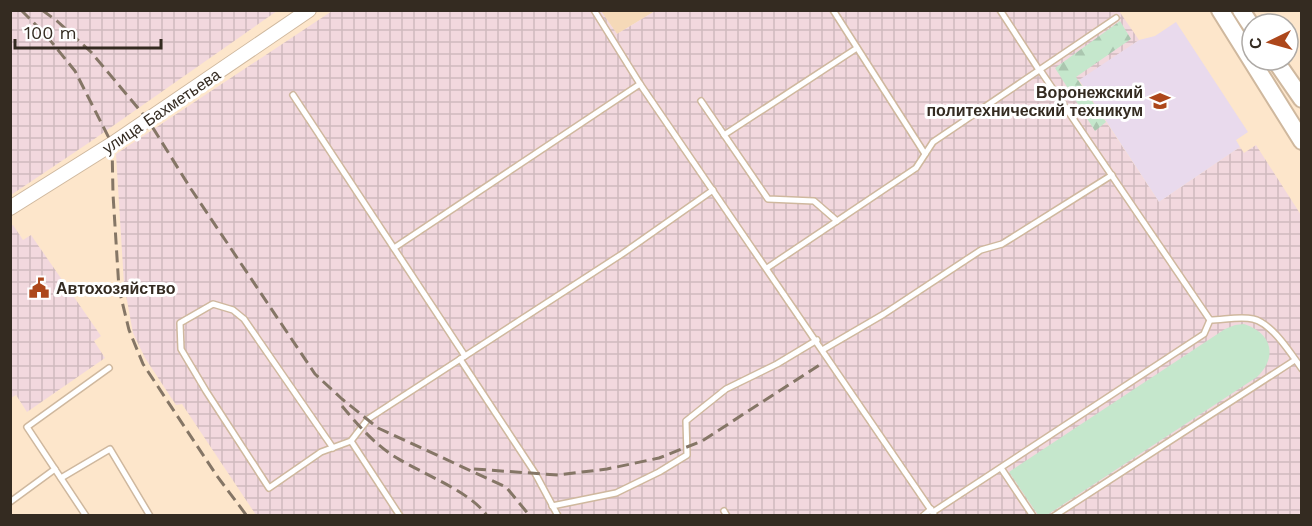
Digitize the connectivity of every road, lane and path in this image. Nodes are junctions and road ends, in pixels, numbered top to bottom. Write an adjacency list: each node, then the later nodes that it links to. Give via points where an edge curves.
1 (309, 10): 19 (street, улица Бахметьева)
2 (594, 10): 10 (lane)
3 (833, 10): 7 (lane)
4 (1000, 10): 8 (lane)
5 (1220, 10): 15 (main road)
6 (1116, 18): 8 (lane)
7 (857, 48): 14 (lane); 16 (lane)
8 (1040, 70): 16 (lane, via 933,142); 17 (lane)
9 (1283, 72): 12 (main road)
10 (640, 84): 18 (lane); 21 (lane)
11 (293, 95): 21 (lane)
12 (1302, 99)
13 (701, 101): 14 (lane)
14 (724, 135): 20 (lane, via 768,199 814,201)
15 (1302, 141)
16 (925, 154): 20 (lane, via 916,168)
17 (1112, 175): 23 (lane); 25 (lane, via 1002,244 981,250)
18 (713, 189): 22 (lane); 26 (lane, via 622,254)
19 (10, 208)
20 (837, 221): 22 (lane)
21 (394, 248): 26 (lane)
22 (767, 268): 24 (lane)
23 (1210, 320): 27 (lane, via 1254,319 1268,327); 32 (lane, via 1204,334)
24 (817, 340): 25 (lane); 36 (lane, via 726,389 686,421 687,455 616,493)
25 (824, 350): 37 (lane)
26 (462, 358): 30 (lane, via 368,419); 36 (lane)
27 (1295, 360): 29 (lane); 44 (lane)
28 (109, 368): 33 (lane, via 27,427)
29 (1302, 369)
30 (351, 441): 31 (lane); 40 (lane)
31 (333, 448): 31 (lane, via 269,488 181,349 180,323 213,304 233,310 244,319)
32 (1001, 468): 37 (lane); 43 (lane)
33 (55, 469): 34 (lane); 35 (lane)
34 (61, 478): 38 (lane); 39 (lane, via 110,449)
35 (10, 502)
36 (552, 506): 41 (lane)
37 (933, 512): 42 (lane)
38 (86, 516)
39 (150, 516)
40 (400, 516)
41 (558, 516)
42 (922, 516)
43 (1033, 516)
44 (1054, 516)

